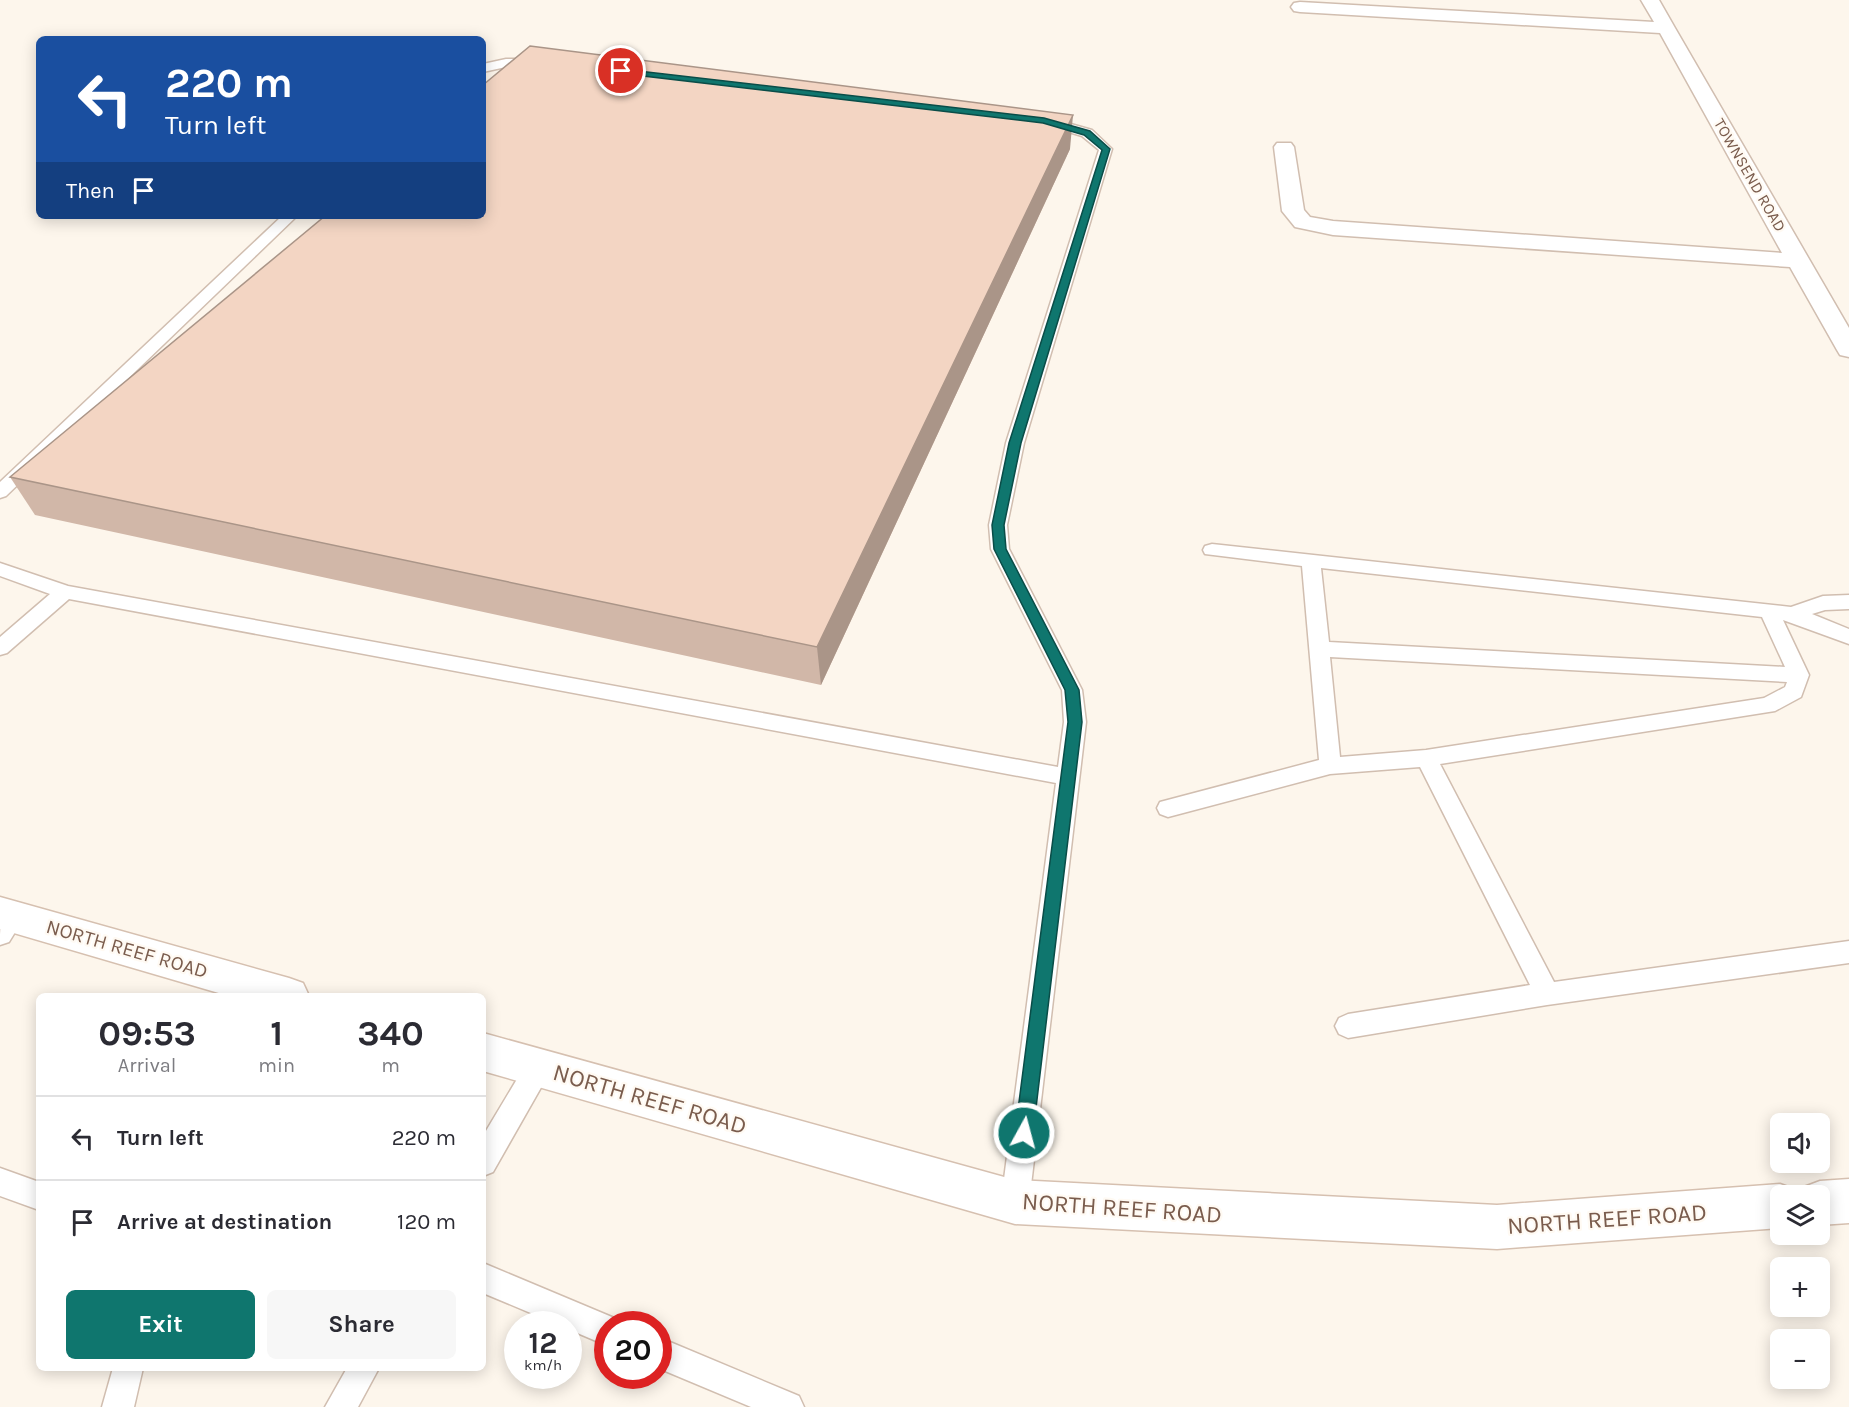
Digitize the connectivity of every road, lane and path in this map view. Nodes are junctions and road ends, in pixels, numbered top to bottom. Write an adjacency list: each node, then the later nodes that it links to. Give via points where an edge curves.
1 (1650, 0): 3 (street, TOWNSEND ROAD)
2 (1300, 7): 3 (street)
3 (1666, 28): 9 (street, TOWNSEND ROAD)
4 (550, 63): 5 (lane)
5 (486, 67)
6 (1032, 119): 25 (lane, via 1087,133 1106,149 1015,443 998,525 1000,549 1072,690 1075,722)
7 (1284, 147): 9 (street, via 1293,211 1303,222 1333,228)
8 (287, 219): 11 (lane)
9 (1798, 261): 10 (street, TOWNSEND ROAD)
10 (1849, 350)
11 (0, 492)
12 (1212, 550): 13 (lane)
13 (1311, 560): 17 (lane); 21 (lane)
14 (0, 569): 15 (lane)
15 (65, 592): 20 (lane); 25 (lane)
16 (1849, 602): 18 (lane, via 1823,603)
17 (1769, 612): 18 (lane); 22 (lane)
18 (1792, 614): 19 (lane)
19 (1849, 637)
20 (0, 648)
21 (1320, 649): 22 (lane); 24 (lane)
22 (1799, 675): 23 (lane, via 1794,692 1768,705)
23 (1426, 758): 24 (lane); 30 (lane)
24 (1330, 766): 26 (lane)
25 (1068, 777): 38 (lane)
26 (1168, 808)
27 (4, 921): 29 (street, NORTH REEF ROAD)
28 (1849, 952): 30 (lane)
29 (278, 993)
30 (1547, 994): 31 (lane)
31 (1348, 1026)
32 (486, 1053): 33 (street, NORTH REEF ROAD)
33 (538, 1068): 34 (lane); 38 (street, NORTH REEF ROAD)
34 (486, 1157)
35 (0, 1182): 36 (lane)
36 (36, 1195)
37 (1849, 1201): 39 (street)
38 (1015, 1202): 40 (street, NORTH REEF ROAD, via 1497,1227)
39 (1830, 1202)
40 (1770, 1207)
41 (486, 1279): 42 (lane)
42 (594, 1325)
43 (672, 1358): 48 (lane)
44 (127, 1371): 46 (lane)
45 (361, 1371): 47 (lane)
46 (118, 1407)
47 (341, 1407)
48 (788, 1407)

